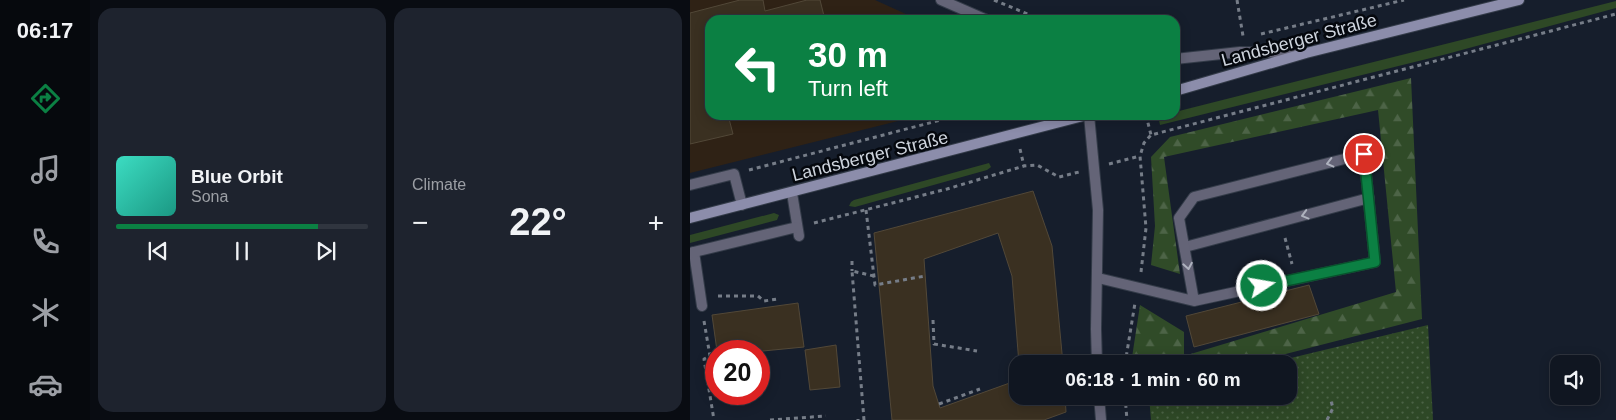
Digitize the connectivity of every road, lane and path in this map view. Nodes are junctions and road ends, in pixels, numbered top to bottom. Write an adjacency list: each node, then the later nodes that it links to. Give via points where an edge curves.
1 (941, 0): 7 (street)
2 (994, 0): 8 (path)
3 (1237, 0): 9 (path)
4 (1404, 0): 9 (path)
5 (1520, 0): 11 (main road, Landsberger Straße)
6 (1616, 14): 18 (path)
7 (976, 15)
8 (1030, 15)
9 (1244, 38): 10 (path)
10 (1235, 39)
11 (1306, 53): 12 (street, via 1240,52); 13 (main road, Landsberger Straße)
12 (1180, 58)
13 (1180, 91)
14 (941, 120): 20 (path)
15 (1069, 120): 22 (main road, Landsberger Straße)
16 (1089, 120): 34 (street, Landsberger Straße, via 1098,210)
17 (1147, 120): 18 (path)
18 (1151, 135): 35 (path, via 1140,156 1146,228)
19 (1024, 166): 25 (path)
20 (734, 174): 21 (street); 24 (street)
21 (690, 185)
22 (792, 193): 24 (main road, Landsberger Straße); 27 (street)
23 (1369, 198): 28 (street, one-way to 28); 28 (street, one-way to 28, via 1364,154 1194,197 1179,218); 37 (street, via 1375,262)
24 (742, 205): 26 (main road, Landsberger Straße)
25 (866, 210): 27 (path); 32 (path)
26 (690, 218)
27 (798, 231): 29 (street)
28 (1185, 246): 37 (street, one-way to 37)
29 (692, 252): 38 (street)
30 (852, 261): 31 (path)
31 (852, 271): 32 (path); 51 (path)
32 (874, 276): 33 (path, via 875,285 881,286)
33 (925, 276)
34 (1098, 278): 35 (street); 41 (street, Landsberger Straße)
35 (1138, 286): 37 (street); 42 (path)
36 (777, 299): 38 (path, via 764,301 758,296 708,296)
37 (1194, 300)
38 (701, 302): 49 (path, via 710,356 704,359)
39 (933, 320): 40 (path, via 934,344)
40 (977, 351)
41 (1097, 355)
42 (1126, 355)
43 (980, 388): 45 (path)
44 (1331, 401): 54 (path, via 1333,408)
45 (939, 404)
46 (1100, 405): 52 (street)
47 (1126, 405): 53 (path)
48 (826, 416): 50 (path)
49 (714, 420)
50 (770, 420)
51 (864, 420)
52 (1101, 420)
53 (1127, 420)
54 (1327, 420)

